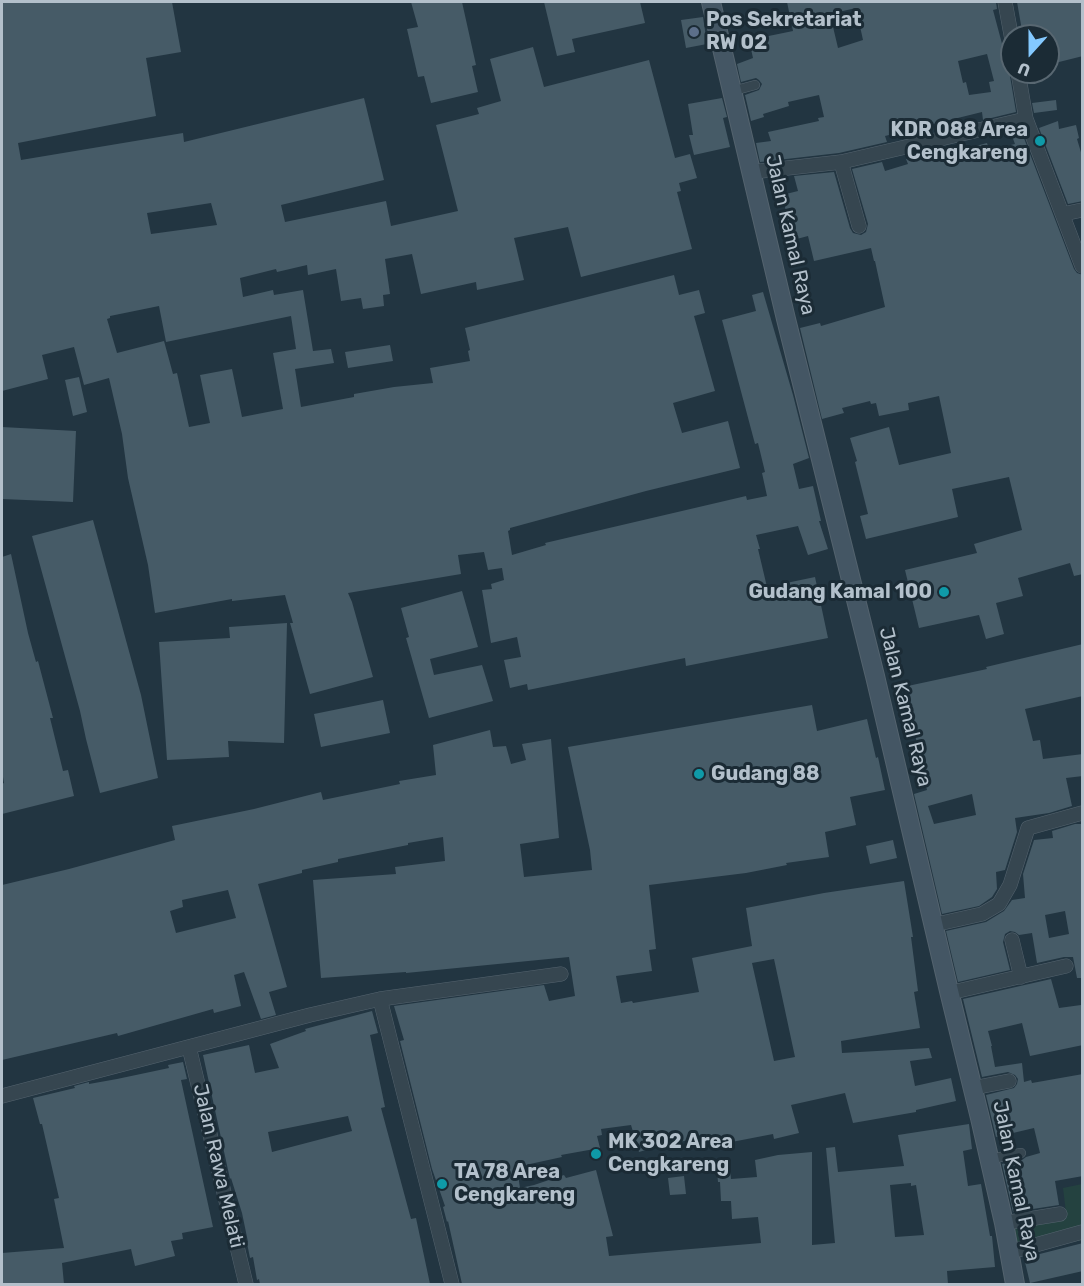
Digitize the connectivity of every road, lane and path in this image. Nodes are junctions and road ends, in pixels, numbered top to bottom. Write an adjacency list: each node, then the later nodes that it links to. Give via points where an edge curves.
1 (711, 2): 6 (main road, Jalan Kamal Raya)
2 (1005, 2): 3 (street)
3 (1009, 24)
4 (1020, 84): 7 (street)
5 (755, 86): 6 (street)
6 (733, 91): 9 (main road, Jalan Kamal Raya)
7 (1026, 119): 8 (street); 11 (street)
8 (841, 162): 9 (street); 12 (street)
9 (752, 172): 15 (main road, Jalan Kamal Raya)
10 (1083, 210): 11 (street)
11 (1064, 214): 13 (street)
12 (859, 226)
13 (1083, 266)
14 (1083, 813): 15 (street, via 1028,828 1010,885 999,904 982,914)
15 (933, 925): 20 (main road, Jalan Kamal Raya)
16 (1012, 940): 19 (street)
17 (1066, 966): 19 (street)
18 (561, 974): 21 (street)
19 (1021, 977): 20 (street)
20 (949, 993): 24 (main road, Jalan Kamal Raya)
21 (380, 999): 22 (street); 33 (street)
22 (189, 1047): 25 (street); 32 (street, Jalan Rawa Melati)
23 (1009, 1081): 24 (street)
24 (973, 1088): 27 (main road, Jalan Kamal Raya)
25 (2, 1096)
26 (1021, 1153): 27 (street)
27 (990, 1159): 29 (main road, Jalan Kamal Raya)
28 (1060, 1214): 29 (street)
29 (1004, 1223): 31 (main road, Jalan Kamal Raya)
30 (1083, 1233): 31 (street)
31 (1010, 1251): 34 (main road, Jalan Kamal Raya)
32 (246, 1284)
33 (452, 1284)
34 (1016, 1284)

